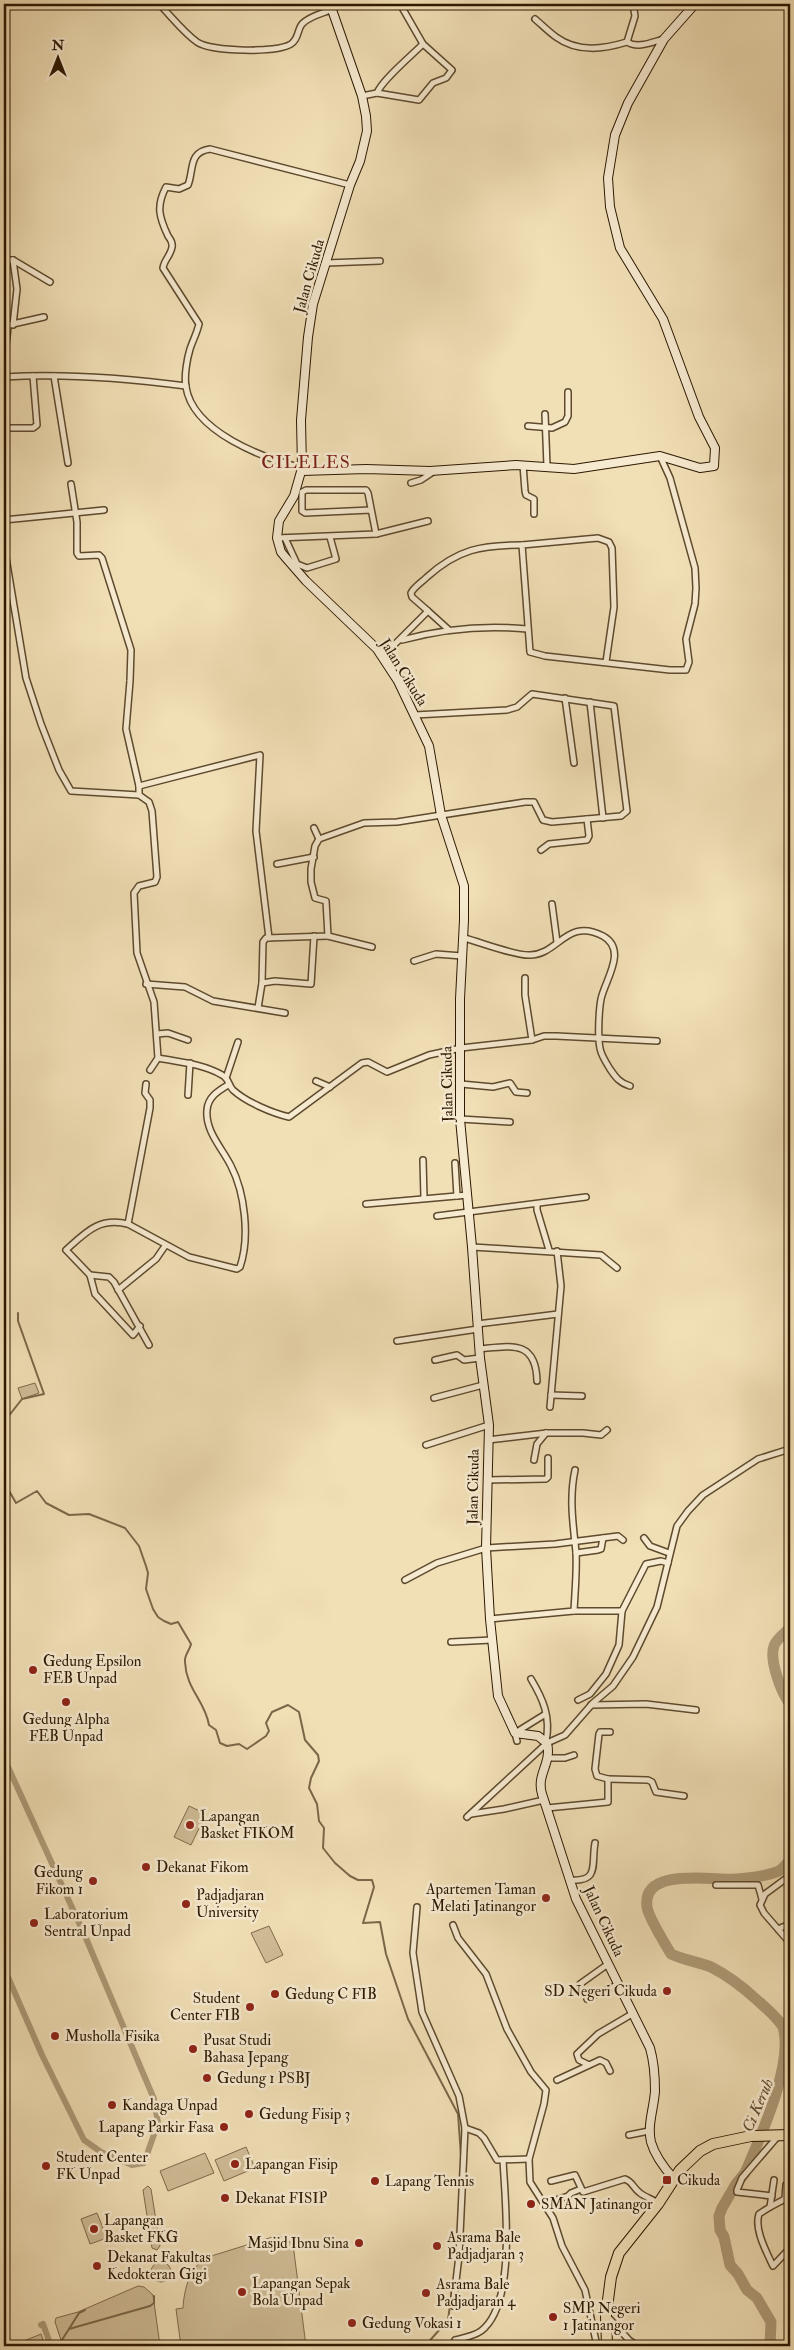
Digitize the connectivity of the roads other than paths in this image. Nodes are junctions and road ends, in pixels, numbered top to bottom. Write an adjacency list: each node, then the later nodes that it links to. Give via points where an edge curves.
1 (159, 4): 5 (street, via 197,42 216,48 249,50 290,45 306,20)
2 (400, 4): 9 (street)
3 (633, 4): 8 (street, via 635,16)
4 (695, 4): 7 (street)
5 (332, 7): 11 (street, Jalan Cikuda)
6 (536, 19): 8 (street, via 556,37 575,45 596,50)
7 (664, 38): 8 (street, via 635,46); 30 (street, via 628,103 615,135 609,164 610,207 620,248 664,319 699,417 714,448 716,461 710,468 700,468)
8 (627, 42)
9 (423, 44): 10 (street, via 383,81); 10 (street, via 452,68 446,78 433,83 418,100)
10 (377, 93): 11 (street)
11 (362, 96): 12 (street, Jalan Cikuda, via 367,131)
12 (350, 185): 16 (street, Jalan Cikuda); 24 (street, via 210,149 200,152 192,161 188,185 166,187 159,215 172,246 163,268 199,324 190,348)
13 (4, 260): 14 (street)
14 (13, 260): 17 (street); 19 (street, via 17,289)
15 (380, 261): 16 (street)
16 (326, 263): 34 (street, Jalan Cikuda, via 313,304 308,337 301,420)
17 (50, 282)
18 (44, 317): 19 (street)
19 (8, 326): 20 (street)
20 (4, 364)
21 (33, 376): 22 (street); 23 (street); 29 (street, via 37,426)
22 (54, 376): 24 (street, via 128,378); 31 (street)
23 (4, 377)
24 (186, 386): 34 (street, via 196,412 210,426 231,440)
25 (568, 392): 28 (street, via 568,420 558,427)
26 (545, 414): 28 (street)
27 (528, 426): 28 (street)
28 (546, 427): 33 (street)
29 (4, 428)
30 (660, 456): 33 (street, via 574,469); 54 (street, via 670,478 695,568 695,604 686,639 689,667 682,671)
31 (68, 463)
32 (523, 465): 33 (street); 35 (street); 41 (street, via 525,491 534,500)
33 (547, 466)
34 (302, 469): 35 (street); 46 (street, Jalan Cikuda, via 294,496 279,521)
35 (436, 470): 36 (street)
36 (411, 483)
37 (71, 484): 40 (street)
38 (104, 510): 40 (street)
39 (371, 510): 39 (street, via 305,513 302,511 302,492 366,490); 44 (street)
40 (75, 513): 42 (street); 59 (street, via 77,553 102,558 131,650 126,729)
41 (534, 514)
42 (4, 520)
43 (428, 521): 44 (street)
44 (376, 534): 45 (street)
45 (330, 537): 46 (street); 46 (street, via 336,559 307,568 297,564)
46 (281, 538): 53 (street, Jalan Cikuda, via 283,555 374,646)
47 (522, 545): 49 (street, via 491,545 474,549 442,564 411,594); 50 (street); 54 (street, via 598,538 609,542 612,548 614,608)
48 (4, 546): 60 (street, via 26,678 59,770 71,791)
49 (428, 611): 51 (street); 52 (street)
50 (527, 629): 51 (street, via 493,626); 54 (street, via 533,654)
51 (449, 630): 52 (street)
52 (401, 640): 53 (street)
53 (382, 658): 57 (street, Jalan Cikuda)
54 (606, 662)
55 (565, 698): 56 (street); 57 (street, via 532,694 517,707 507,710); 58 (street)
56 (590, 702): 62 (street); 62 (street, via 610,704 615,710 628,809 621,816)
57 (415, 715): 61 (street, Jalan Cikuda, via 429,746)
58 (574, 763)
59 (139, 786): 60 (street); 72 (street, via 260,756 256,831)
60 (139, 795): 80 (street, via 149,802 152,811 157,868 155,882 139,886 134,893 137,953)
61 (442, 815): 63 (street, via 532,802 542,820); 65 (street, via 364,823); 73 (street, Jalan Cikuda, via 464,886)
62 (603, 818): 63 (street)
63 (587, 819): 66 (street, via 589,836 586,840 549,844)
64 (314, 828): 65 (street)
65 (319, 839): 67 (street)
66 (541, 850)
67 (314, 857): 68 (street); 71 (street, via 312,890 315,898 326,901)
68 (277, 864)
69 (552, 904): 74 (street)
70 (314, 936): 71 (street); 72 (street); 79 (street, via 311,984)
71 (328, 936): 75 (street)
72 (269, 938): 79 (street, via 263,942)
73 (464, 938): 74 (street, via 531,956); 76 (street, Jalan Cikuda)
74 (557, 942): 84 (street, via 572,932 593,932 610,941 614,948 612,971 602,996)
75 (372, 947)
76 (462, 956): 77 (street, via 436,954); 89 (street, Jalan Cikuda)
77 (414, 961)
78 (525, 978): 86 (street)
79 (262, 983): 81 (street)
80 (146, 984): 81 (street, via 185,987 212,1001); 83 (street, via 154,1002)
81 (258, 1008): 82 (street)
82 (285, 1013)
83 (157, 1034): 85 (street, via 168,1033); 90 (street)
84 (600, 1037): 86 (street, via 544,1036); 87 (street); 99 (street, via 603,1056 619,1082)
85 (188, 1040)
86 (532, 1040): 89 (street)
87 (657, 1041)
88 (238, 1042): 93 (street)
89 (461, 1048): 96 (street, Jalan Cikuda); 98 (street, via 429,1055 387,1072 368,1062 362,1063)
90 (158, 1058): 91 (street); 92 (street)
91 (190, 1064): 93 (street); 101 (street)
92 (150, 1070)
93 (226, 1078): 97 (street)
94 (316, 1081): 98 (street)
95 (146, 1084): 114 (street, via 145,1094 150,1100 150,1108)
96 (461, 1084): 100 (street, via 493,1087 510,1083 516,1092); 102 (street, Jalan Cikuda)
97 (228, 1085): 98 (street, via 247,1099 289,1117); 115 (street, via 212,1096 207,1114 212,1135 232,1168 243,1204 245,1226 240,1266 189,1258)
98 (330, 1086)
99 (630, 1086)
100 (527, 1093)
101 (188, 1095)
102 (460, 1118): 103 (street); 106 (street, Jalan Cikuda)
103 (510, 1122)
104 (423, 1160): 109 (street)
105 (455, 1163): 107 (street)
106 (468, 1195): 107 (street); 112 (street, Jalan Cikuda)
107 (457, 1196): 109 (street)
108 (586, 1197): 111 (street)
109 (424, 1198): 110 (street)
110 (366, 1204)
111 (537, 1204): 112 (street); 117 (street)
112 (469, 1213): 113 (street); 116 (street, Jalan Cikuda)
113 (437, 1216)
114 (128, 1224): 115 (street); 120 (street, via 106,1222 87,1231 66,1250)
115 (165, 1246): 121 (street, via 156,1259)
116 (472, 1247): 117 (street); 124 (street, Jalan Cikuda)
117 (549, 1250): 118 (street)
118 (557, 1251): 119 (street, via 601,1255); 122 (street, via 561,1286)
119 (617, 1268)
120 (90, 1275): 121 (street, via 109,1277); 123 (street, via 95,1294 133,1335)
121 (118, 1290): 123 (street)
122 (558, 1314): 124 (street); 131 (street)
123 (140, 1326): 126 (street)
124 (477, 1326): 125 (street); 127 (street, Jalan Cikuda)
125 (397, 1341)
126 (149, 1345)
127 (479, 1354): 128 (street, via 464,1360 457,1354); 129 (street, via 506,1345 522,1350 537,1368); 130 (street, Jalan Cikuda)
128 (434, 1360)
129 (537, 1381)
130 (483, 1385): 133 (street); 135 (street, Jalan Cikuda)
131 (551, 1395): 132 (street); 134 (street)
132 (582, 1396)
133 (434, 1398)
134 (550, 1407)
135 (489, 1425): 138 (street, Jalan Cikuda); 139 (street)
136 (608, 1430): 137 (street, via 601,1435)
137 (547, 1433): 138 (street); 142 (street, via 537,1444)
138 (488, 1440): 144 (street, Jalan Cikuda)
139 (426, 1445)
140 (790, 1449): 151 (street, via 758,1459 703,1495 677,1526)
141 (548, 1458): 144 (street, via 546,1479)
142 (534, 1460)
143 (575, 1470): 148 (street, via 571,1490)
144 (487, 1480): 149 (street, Jalan Cikuda)
145 (602, 1538): 147 (street, via 618,1536); 148 (street); 150 (street, via 601,1548 596,1552)
146 (644, 1538): 151 (street, via 650,1546)
147 (623, 1540)
148 (574, 1541): 149 (street); 150 (street)
149 (486, 1548): 153 (street, via 437,1564); 156 (street, Jalan Cikuda)
150 (576, 1553): 154 (street)
151 (669, 1553): 152 (street)
152 (668, 1563): 155 (street, via 646,1564); 161 (street, via 657,1607 646,1634 621,1677)
153 (406, 1580)
154 (574, 1611): 155 (street); 156 (street)
155 (622, 1611): 160 (street, via 619,1645 606,1674 590,1694)
156 (490, 1619): 157 (street, Jalan Cikuda)
157 (492, 1640): 158 (street); 165 (street, Jalan Cikuda, via 498,1696)
158 (451, 1642)
159 (531, 1679): 166 (street, via 546,1707)
160 (578, 1700)
161 (591, 1705): 162 (street, via 646,1704); 166 (street, via 562,1738)
162 (696, 1710)
163 (544, 1715): 165 (street)
164 (610, 1732): 169 (street, via 599,1734 595,1769 597,1776)
165 (516, 1737): 166 (street, via 538,1736)
166 (547, 1742): 168 (street); 171 (street, via 469,1815)
167 (574, 1755): 168 (street)
168 (550, 1758): 171 (street, Jalan Cikuda, via 540,1778)
169 (608, 1779): 170 (street, via 648,1780 656,1792); 172 (street, via 608,1802)
170 (684, 1796)
171 (544, 1800): 172 (street, Jalan Cikuda)
172 (547, 1808): 175 (street, Jalan Cikuda)
173 (595, 1843): 175 (street, via 591,1874 581,1881)
174 (788, 1877): 177 (street, via 771,1888)
175 (570, 1880): 183 (street, Jalan Cikuda)
176 (716, 1885): 177 (street, via 758,1885)
177 (762, 1899): 181 (street, via 760,1906)
178 (417, 1906): 191 (street, via 412,1953 422,2012 458,2096)
179 (790, 1924): 181 (street)
180 (453, 1925): 196 (street, via 458,1938 486,1974 507,2029 531,2072 546,2090)
181 (778, 1929): 182 (street)
182 (790, 1943)
183 (608, 1964): 184 (street, Jalan Cikuda); 185 (street)
184 (620, 1983): 186 (street); 187 (street, Jalan Cikuda)
185 (580, 1984)
186 (587, 1999)
187 (632, 2014): 188 (street, via 598,2034 577,2054 579,2060); 192 (street, Jalan Cikuda, via 652,2054 655,2092)
188 (590, 2065): 189 (street, via 600,2060); 190 (street)
189 (610, 2071)
190 (558, 2080)
191 (465, 2128): 197 (street, via 479,2133 495,2158); 208 (street, via 459,2256)
192 (650, 2131): 194 (street); 198 (street, Jalan Cikuda, via 652,2145)
193 (790, 2134): 195 (highway)
194 (629, 2135)
195 (778, 2135): 198 (highway, via 751,2136 713,2144 700,2150); 203 (street, via 742,2178 736,2190)
196 (529, 2159): 197 (street); 204 (street, via 530,2182)
197 (504, 2160): 210 (street, via 508,2253 497,2310 482,2331 455,2340)
198 (674, 2179): 205 (highway)
199 (774, 2180): 203 (street)
200 (551, 2181): 202 (street, via 575,2175)
201 (786, 2185): 206 (street, via 785,2198)
202 (581, 2189): 204 (street); 205 (street, via 583,2192 625,2179 631,2181 640,2194)
203 (772, 2196): 206 (street)
204 (544, 2204): 211 (street, via 585,2290)
205 (658, 2204): 209 (highway, via 619,2253 611,2277)
206 (770, 2208): 207 (street, via 759,2214 758,2221 772,2266)
207 (790, 2248)
208 (453, 2306)
209 (606, 2315): 212 (highway); 213 (street)
210 (455, 2346)
211 (597, 2346)
212 (607, 2346)
213 (638, 2346)

